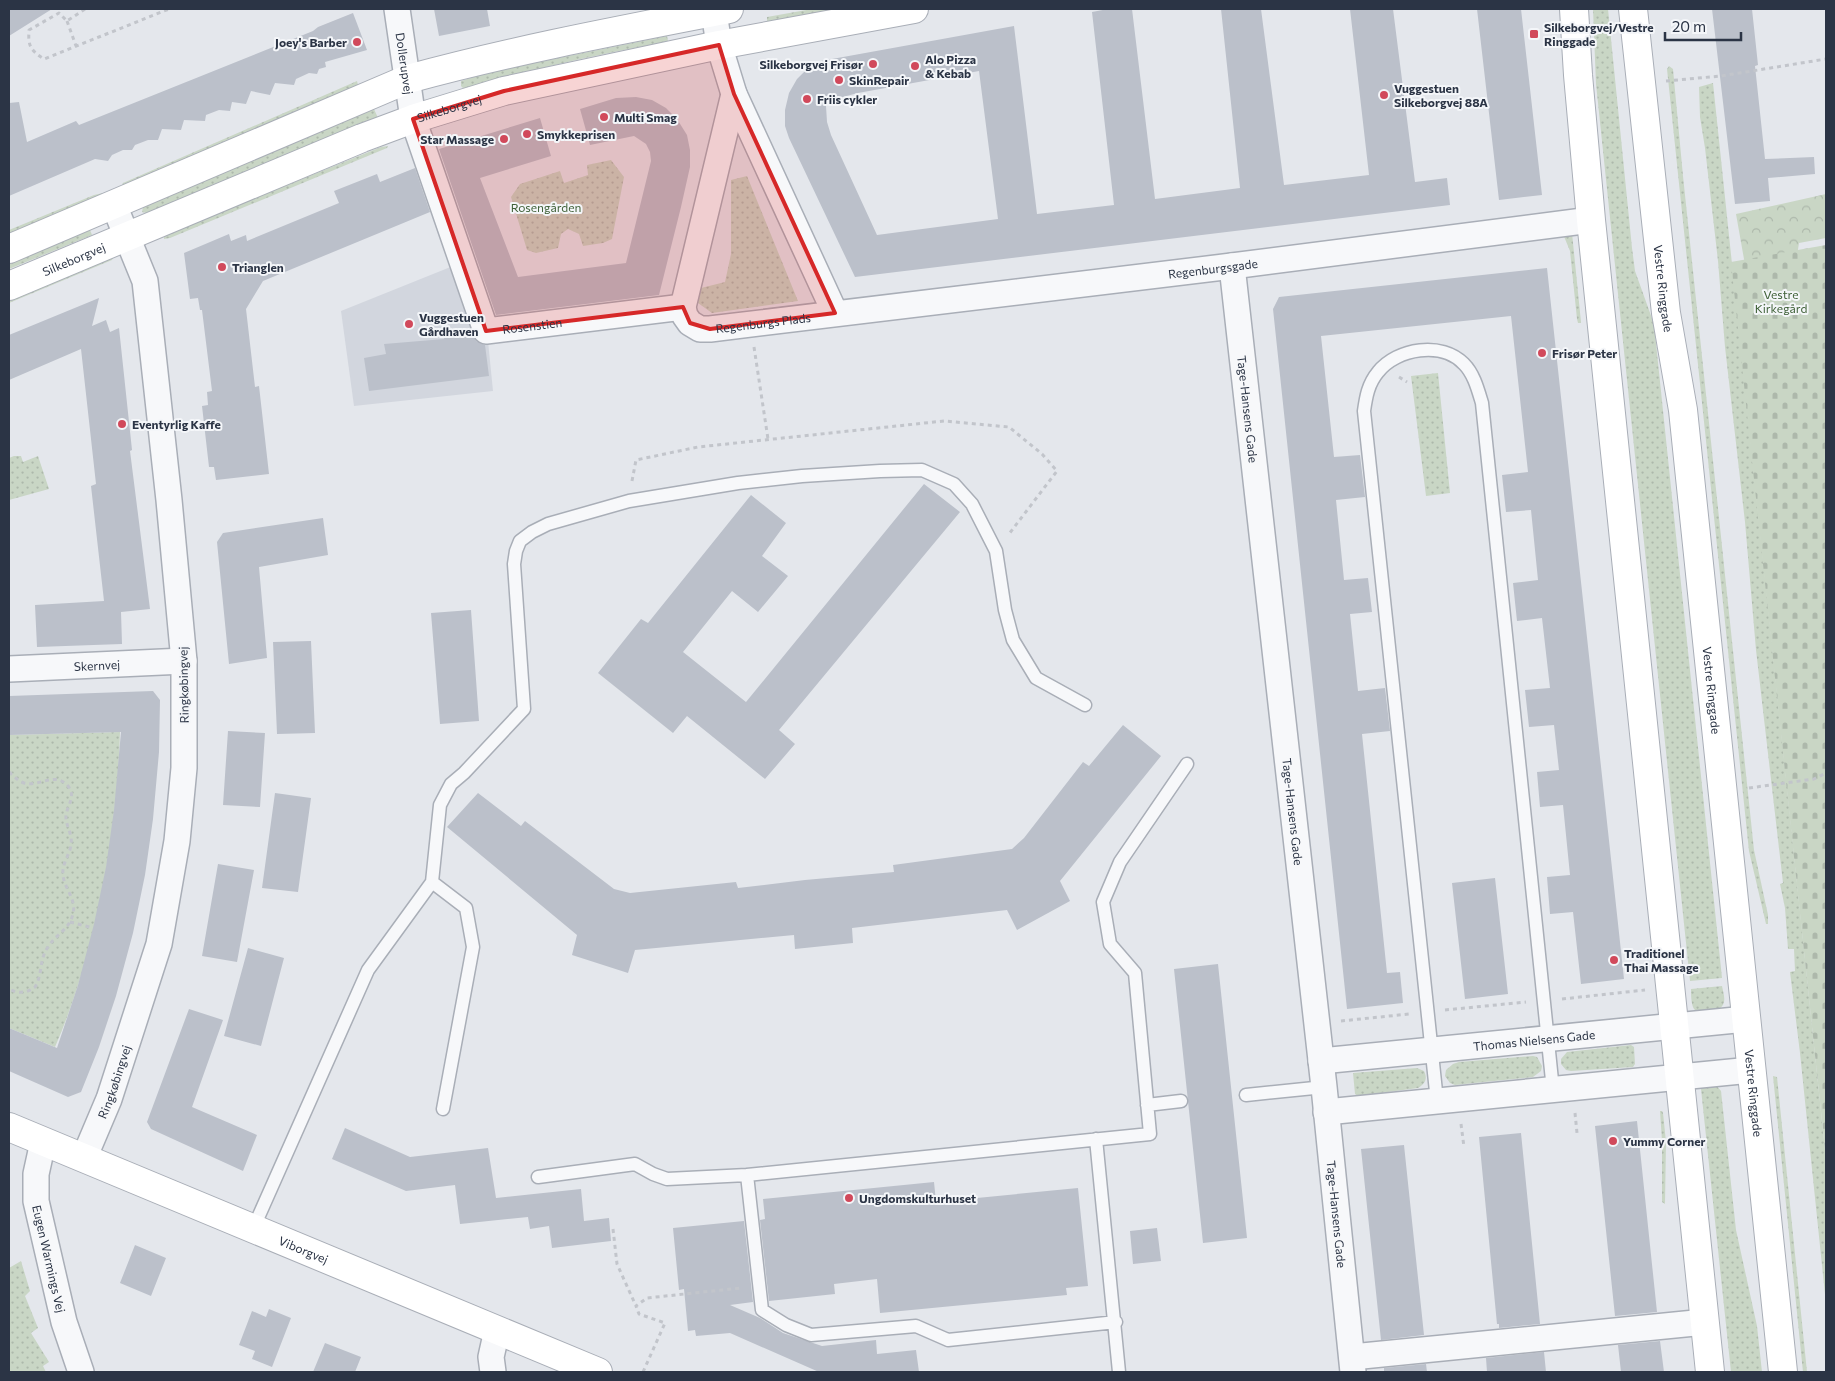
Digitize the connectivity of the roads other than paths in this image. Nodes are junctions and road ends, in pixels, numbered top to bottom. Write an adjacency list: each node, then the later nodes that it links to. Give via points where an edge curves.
1 (397, 9): 7 (street, Dollerupvej)
2 (914, 9): 6 (main road, Silkeborgvej)
3 (1574, 9): 11 (main road)
4 (1633, 9): 23 (main road, Vestre Ringgade, via 1666,313 1682,410)
5 (721, 10): 6 (street); 7 (main road, via 544,45)
6 (719, 45): 8 (street); 9 (main road, Silkeborgvej, via 504,91)
7 (408, 80): 9 (street, Dollerupvej); 10 (main road)
8 (734, 94): 16 (street); 17 (street)
9 (413, 119): 12 (main road, Silkeborgvej); 16 (street, Rosenstien, via 486,331)
10 (114, 205): 12 (street, Ringkøbingvej); 13 (main road)
11 (1591, 220): 14 (street, Regenburgsgade); 24 (main road)
12 (127, 238): 15 (main road, Silkeborgvej); 18 (street, Ringkøbingvej, via 146,281)
13 (9, 248)
14 (1232, 266): 17 (street, Regenburgsgade); 27 (street, Tage-Hansens Gade)
15 (9, 286)
16 (683, 307): 17 (street, Regenburgs Plads, via 690,323 700,329)
17 (835, 313)
18 (184, 661): 19 (street, Skernvej); 41 (street, Ringkøbingvej, via 184,768 177,841 159,944 109,1100)
19 (9, 669)
20 (1085, 705): 22 (lane, via 1036,678 1013,640 996,551 972,504 954,484 922,470 880,471 738,483 629,501 548,524 520,541 514,564 514,582 524,709 447,791 440,805)
21 (1187, 764): 35 (lane, via 1120,862 1103,902 1110,944 1136,973)
22 (432, 882): 36 (lane, via 466,908 472,947); 44 (lane, via 368,970)
23 (1746, 1020): 24 (street, Thomas Nielsens Gade); 28 (main road, Vestre Ringgade)
24 (1675, 1026): 25 (street, Thomas Nielsens Gade); 29 (main road)
25 (1547, 1039): 26 (street, Thomas Nielsens Gade); 26 (lane, via 1482,403 1476,382 1464,364 1445,352 1420,350 1398,356 1378,371 1367,390 1364,412); 31 (lane)
26 (1431, 1050): 27 (street, Thomas Nielsens Gade); 34 (lane)
27 (1321, 1061): 30 (street, Tage-Hansens Gade)
28 (1751, 1070): 29 (street); 54 (main road, Vestre Ringgade)
29 (1680, 1077): 31 (street); 46 (main road)
30 (1324, 1087): 32 (lane); 37 (street, Tage-Hansens Gade)
31 (1553, 1090): 34 (street)
32 (1246, 1095)
33 (1181, 1101): 35 (lane)
34 (1437, 1101): 37 (street)
35 (1147, 1105): 39 (lane, via 1150,1134)
36 (443, 1109)
37 (1326, 1112): 48 (street, Tage-Hansens Gade)
38 (9, 1127): 40 (main road, Viborgvej)
39 (1096, 1139): 42 (lane); 45 (lane)
40 (43, 1142): 41 (main road, Viborgvej); 49 (street, Eugen Warmings Vej, via 36,1174 36,1201 64,1322)
41 (84, 1158): 44 (main road, Viborgvej)
42 (746, 1175): 43 (lane, via 667,1178 635,1164); 45 (lane, via 762,1310 811,1335 916,1326 948,1340)
43 (538, 1177)
44 (253, 1228): 47 (main road, Viborgvej)
45 (1116, 1322): 52 (lane)
46 (1706, 1322): 48 (street, Tage-Hansens Gade); 53 (main road)
47 (498, 1330): 50 (street, via 491,1357); 51 (main road, Viborgvej)
48 (1353, 1365)
49 (81, 1372)
50 (493, 1372)
51 (598, 1372)
52 (1120, 1372)
53 (1710, 1372)
54 (1783, 1372)

